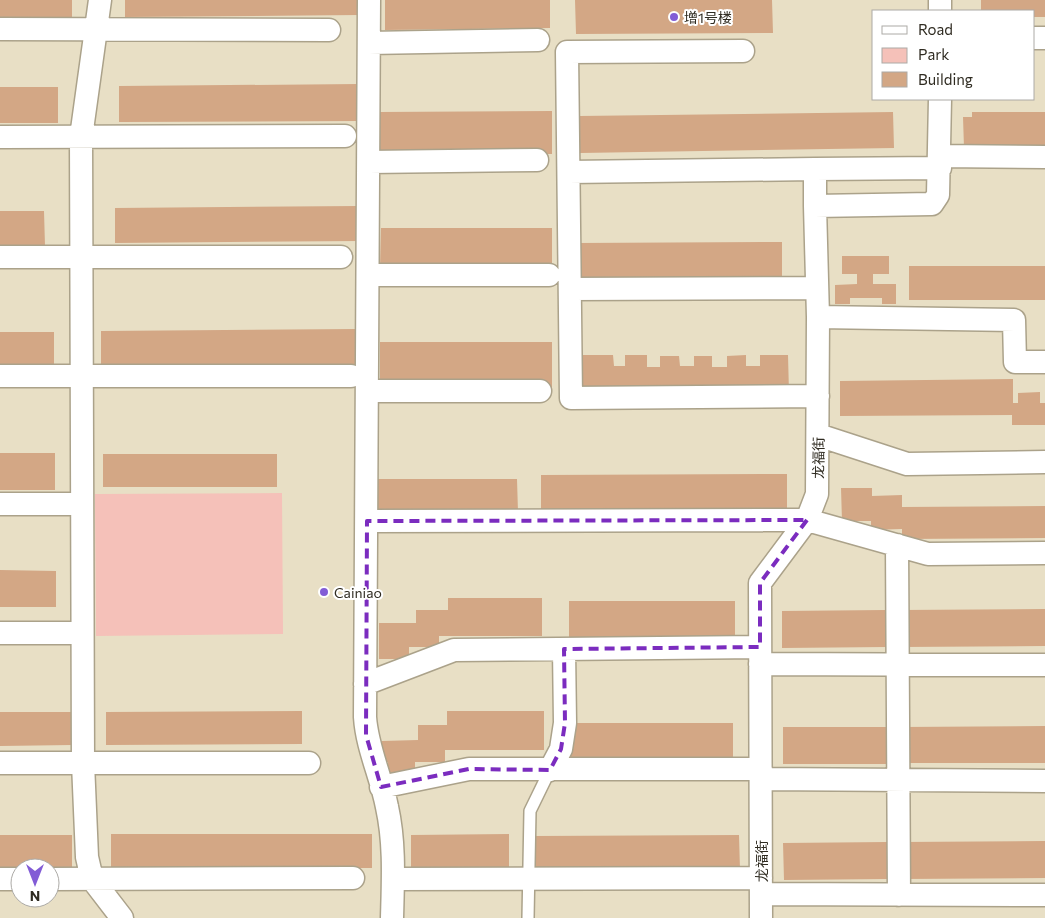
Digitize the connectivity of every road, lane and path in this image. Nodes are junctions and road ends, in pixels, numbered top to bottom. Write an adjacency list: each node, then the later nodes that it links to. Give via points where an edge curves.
1 (100, 0): 4 (street)
2 (369, 0): 7 (street)
3 (0, 29): 4 (street)
4 (96, 30): 5 (street); 10 (street)
5 (329, 30)
6 (538, 40): 7 (street)
7 (369, 43): 15 (street)
8 (744, 51): 18 (street, via 567,52)
9 (940, 100): 16 (street)
10 (81, 136): 11 (street); 12 (street); 21 (street)
11 (345, 136)
12 (0, 137)
13 (1045, 157): 16 (street)
14 (537, 160): 15 (street)
15 (369, 162): 23 (street)
16 (940, 162): 17 (street); 19 (street, via 938,195 932,204)
17 (814, 169): 18 (street); 19 (street, 龙福街)
18 (568, 172): 26 (street)
19 (815, 206): 25 (street, 龙福街)
20 (0, 257): 21 (street)
21 (80, 257): 22 (street); 30 (street)
22 (341, 257)
23 (368, 275): 24 (street); 32 (street)
24 (549, 275)
25 (816, 288): 26 (street); 27 (street, 龙福街)
26 (570, 289): 34 (street, via 571,398)
27 (818, 317): 28 (street, via 1014,320 1015,362); 34 (street, 龙福街)
28 (1045, 362)
29 (0, 376): 30 (street)
30 (81, 376): 31 (street); 38 (street)
31 (351, 376)
32 (367, 391): 33 (street); 40 (street)
33 (540, 391)
34 (818, 396): 35 (street, 龙福街)
35 (818, 435): 36 (street, via 907,464); 39 (street, 龙福街, via 817,494)
36 (1045, 462)
37 (0, 504): 38 (street)
38 (81, 504): 43 (street)
39 (807, 520): 40 (street); 41 (street); 46 (street, 龙福街, via 760,583)
40 (366, 521): 49 (street)
41 (897, 545): 42 (street, via 928,554); 47 (street)
42 (1045, 553)
43 (81, 633): 44 (street); 51 (street)
44 (0, 634)
45 (564, 649): 46 (street); 49 (street, via 454,650); 53 (street, via 565,723 561,749)
46 (760, 656): 47 (street); 54 (street, 龙福街)
47 (898, 664): 48 (street); 55 (street)
48 (1045, 665)
49 (366, 684): 57 (street, via 366,734)
50 (0, 763): 51 (street)
51 (83, 763): 52 (street); 60 (street, via 87,857)
52 (309, 763)
53 (550, 770): 54 (street); 57 (street, via 469,768); 62 (lane, via 530,811)
54 (761, 774): 55 (street); 63 (street, 龙福街)
55 (898, 781): 56 (street); 64 (street)
56 (1045, 781)
57 (382, 787): 61 (street, via 393,839)
58 (353, 878): 60 (street)
59 (60, 879): 60 (street)
60 (92, 879): 66 (street)
61 (393, 879): 62 (street); 67 (street)
62 (528, 879): 63 (street); 68 (lane)
63 (761, 886): 64 (street); 69 (street, 龙福街)
64 (899, 895): 65 (street)
65 (1045, 895)
66 (122, 918)
67 (392, 918)
68 (528, 918)
69 (761, 918)

